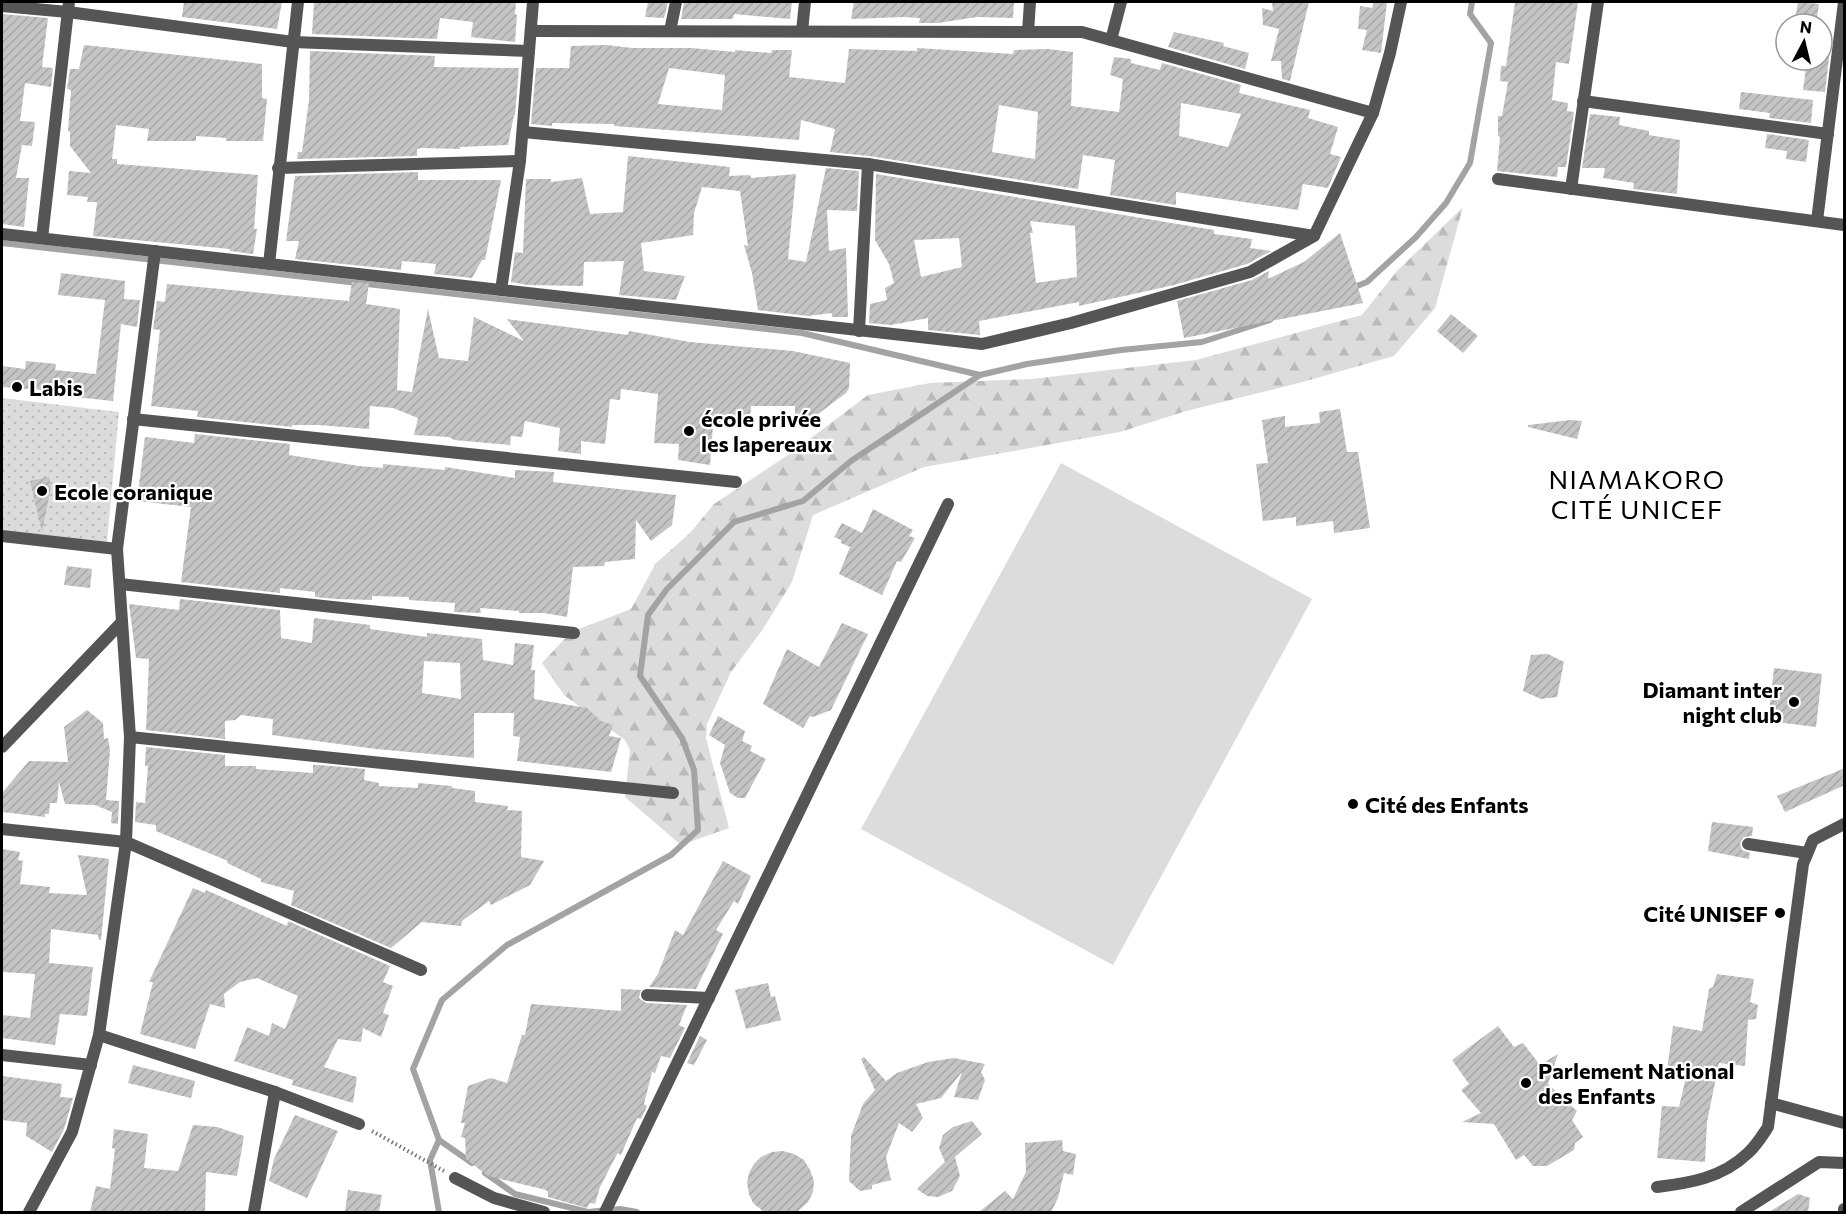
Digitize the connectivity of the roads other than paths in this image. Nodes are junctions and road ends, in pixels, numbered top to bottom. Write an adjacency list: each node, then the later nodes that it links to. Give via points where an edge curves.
1 (298, 2): 17 (street)
2 (533, 2): 12 (street)
3 (676, 2): 13 (street)
4 (805, 2): 14 (street)
5 (1030, 2): 15 (street)
6 (1121, 2): 16 (street)
7 (1401, 2): 20 (street)
8 (1598, 2): 19 (street)
9 (1844, 2): 22 (street)
10 (2, 6): 11 (street)
11 (69, 7): 17 (street); 32 (street)
12 (531, 31): 13 (street); 18 (street)
13 (670, 31): 14 (street)
14 (802, 31): 15 (street)
15 (1029, 32): 16 (street, via 1082,32)
16 (1112, 40): 20 (street)
17 (293, 42): 18 (street); 25 (street)
18 (530, 51): 21 (street)
19 (1583, 101): 22 (street); 27 (street)
20 (1373, 113): 31 (street)
21 (523, 132): 23 (street); 24 (street)
22 (1828, 134): 28 (street)
23 (520, 160): 25 (street); 35 (street)
24 (868, 164): 31 (street); 36 (street)
25 (278, 168): 34 (street)
26 (1498, 179): 27 (street)
27 (1571, 189): 28 (street)
28 (1817, 221): 29 (street)
29 (1845, 225)
30 (2, 234): 32 (street)
31 (1314, 236): 36 (street, via 1250,272 982,345)
32 (42, 238): 33 (street)
33 (155, 251): 34 (street); 37 (street)
34 (269, 264): 35 (street)
35 (501, 290): 36 (street)
36 (859, 331)
37 (133, 419): 38 (street); 41 (street)
38 (736, 482)
39 (948, 504): 55 (street)
40 (2, 536): 41 (street)
41 (117, 549): 42 (street)
42 (120, 584): 43 (street); 44 (street)
43 (122, 622): 45 (street); 46 (street)
44 (574, 633)
45 (130, 737): 47 (street); 50 (street)
46 (2, 747)
47 (673, 793)
48 (1845, 824): 52 (street, via 1813,840)
49 (2, 829): 50 (street)
50 (126, 842): 53 (street); 56 (street)
51 (1748, 844): 52 (street)
52 (1808, 853): 60 (street, via 1803,864)
53 (421, 970)
54 (647, 995): 55 (street)
55 (708, 998): 69 (street)
56 (99, 1035): 58 (street); 59 (street)
57 (2, 1055): 58 (street)
58 (91, 1065): 66 (street, via 72,1132)
59 (275, 1092): 62 (street); 67 (street)
60 (1771, 1103): 61 (street); 65 (street, via 1768,1127 1748,1153 1720,1174 1693,1183)
61 (1845, 1123)
62 (359, 1124)
63 (1845, 1163): 70 (street, via 1819,1162)
64 (455, 1178): 68 (street, via 494,1198)
65 (1657, 1187)
66 (29, 1212)
67 (254, 1212)
68 (544, 1212)
69 (604, 1212)
70 (1741, 1212)

